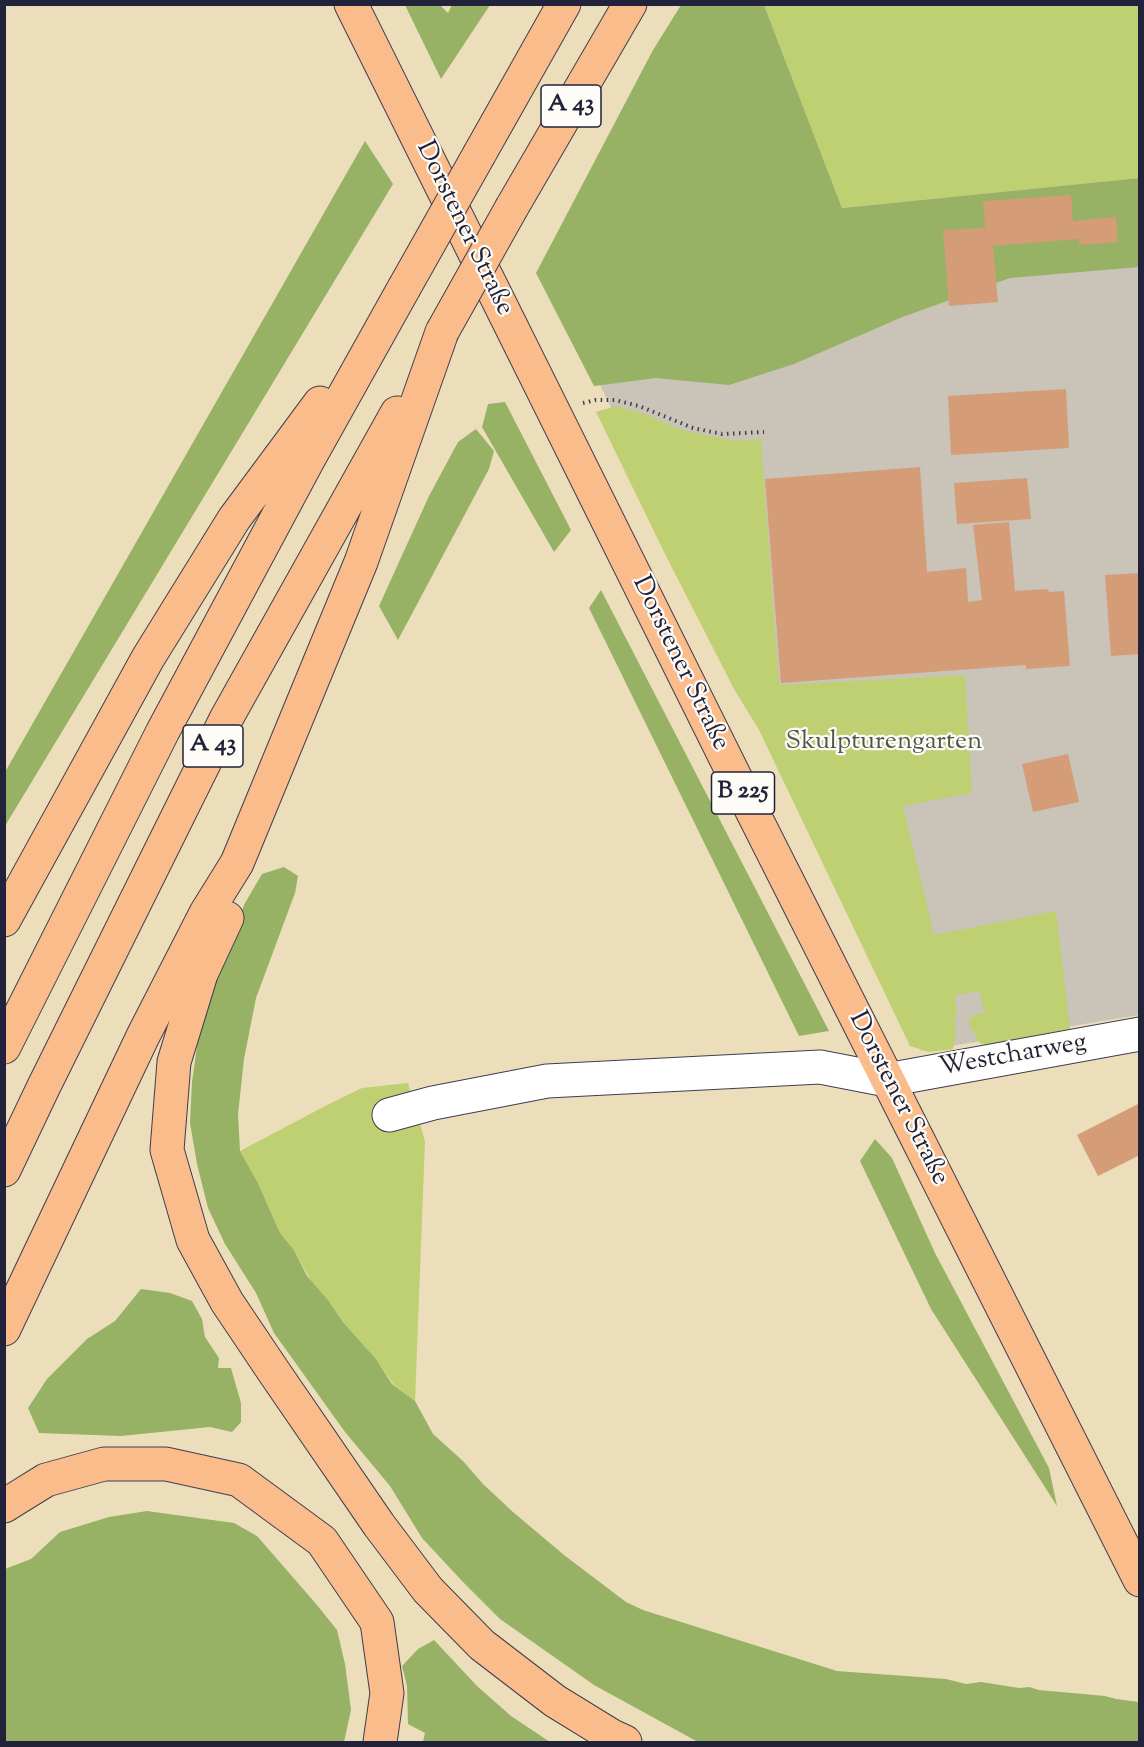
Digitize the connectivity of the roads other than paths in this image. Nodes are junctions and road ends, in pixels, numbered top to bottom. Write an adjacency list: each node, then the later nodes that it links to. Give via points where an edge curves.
1 (351, 4): 10 (main road, Dorstener Straße / B 225)
2 (564, 4): 4 (main road, A 43, bridge)
3 (630, 4): 5 (main road, A 43, bridge)
4 (404, 288): 7 (main road, via 234,519 148,658); 9 (main road, A 43, via 163,731)
5 (442, 332): 6 (main road, via 361,562); 12 (main road, A 43, via 226,719)
6 (237, 863): 13 (main road, via 206,913 142,1036); 17 (main road, via 233,905 201,974 174,1062 167,1150 193,1240 262,1355 428,1590 482,1645 555,1701)
7 (4, 920)
8 (1140, 1034): 10 (street, Westcharweg)
9 (4, 1047)
10 (887, 1080): 11 (street, via 820,1067 547,1081); 15 (main road, Dorstener Straße / B 225)
11 (389, 1115)
12 (4, 1170)
13 (4, 1329)
14 (4, 1506): 16 (main road, via 46,1480 104,1464 166,1464 239,1480 322,1541 377,1622 387,1693)
15 (1140, 1580)
16 (380, 1743)
17 (625, 1743)

